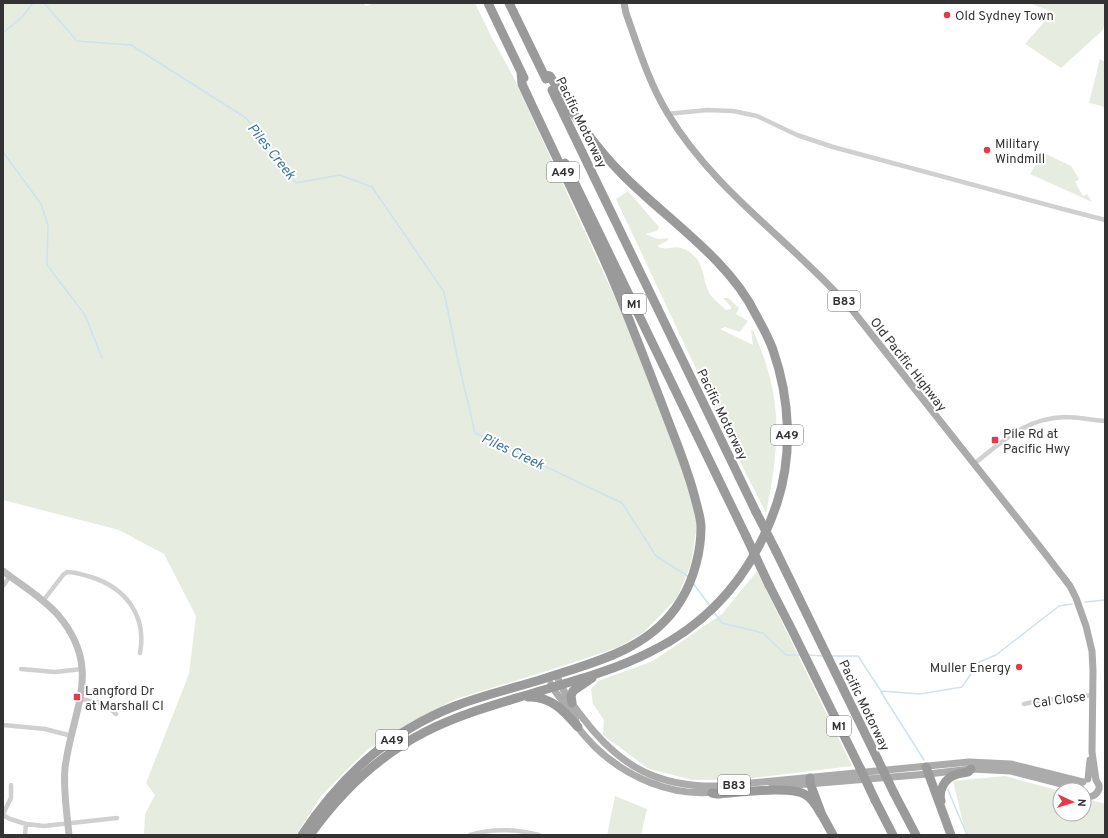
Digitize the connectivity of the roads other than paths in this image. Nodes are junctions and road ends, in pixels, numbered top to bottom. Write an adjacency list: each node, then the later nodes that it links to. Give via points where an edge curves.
1 (488, 3): 4 (highway, M1)
2 (509, 3): 5 (highway, Pacific Motorway / M1)
3 (624, 3): 6 (main road, Old Pacific Highway / B83, via 646,71)
4 (521, 72): 18 (highway, A49, via 522,84 620,298 692,483 701,524 696,565 681,600 669,617 632,647); 55 (highway, M1, bridge)
5 (544, 75): 17 (highway, A49, via 550,76 580,125 623,175 721,265 749,301 773,349 785,396 786,454 780,492 772,519 747,567 717,604 690,627 651,652); 56 (highway, Pacific Motorway / M1, bridge)
6 (667, 114): 7 (street, via 707,110 733,111 757,116 797,135 833,147); 9 (main road, Old Pacific Highway / B83, via 711,173 834,290)
7 (1105, 220)
8 (1105, 421): 9 (street, via 1065,417 1034,422 1014,432)
9 (974, 464): 20 (main road, Old Pacific Highway / B83, via 1070,586 1086,626 1092,651)
10 (3, 571): 11 (street)
11 (10, 576): 12 (street); 13 (street)
12 (3, 586)
13 (43, 602): 14 (street, via 67,572 104,581 126,597 136,614 142,645); 16 (street, via 58,615 70,631 78,649)
14 (140, 654)
15 (21, 669): 16 (street, via 54,672)
16 (82, 669): 22 (street)
17 (608, 669): 19 (highway, A49); 23 (highway, via 573,691)
18 (552, 676): 19 (main road, B83); 50 (highway, A49, via 458,705 404,732 350,775 326,800)
19 (556, 686): 21 (highway, A49); 23 (main road, B83); 27 (main road, B83)
20 (1093, 695): 24 (street, Cal Close); 29 (main road, Old Pacific Highway / B83)
21 (516, 698): 27 (highway, via 533,697 548,700 563,710); 51 (highway, A49, via 447,722 394,751 342,794)
22 (81, 699): 25 (street, via 105,704); 28 (street)
23 (572, 703): 32 (main road, B83, via 590,728 628,764 664,780 709,786)
24 (1024, 704)
25 (116, 714)
26 (3, 725): 28 (street, via 45,729)
27 (578, 727): 40 (main road, B83, via 609,759 638,777 680,791)
28 (72, 736): 46 (street, via 64,779)
29 (1092, 752): 33 (main road, Old Pacific Highway / B83); 36 (main road, Old Pacific Highway / B83)
30 (970, 769): 31 (main road, B83); 34 (main road, B83, via 1011,771); 45 (highway, via 968,772 951,776 942,787 940,798 946,816)
31 (927, 770): 32 (main road, B83); 35 (main road, B83, via 969,762 1011,764); 45 (highway)
32 (810, 780): 40 (main road, B83); 43 (highway)
33 (1096, 780): 37 (main road, B83); 39 (main road, B83)
34 (1061, 782)
35 (1068, 782)
36 (1085, 782)
37 (1092, 782)
38 (11, 785): 42 (street, via 11,798)
39 (1102, 790): 41 (main road, B83)
40 (712, 793): 43 (highway, via 798,791 812,800)
41 (1092, 796)
42 (3, 814): 47 (street)
43 (822, 815): 54 (highway)
44 (117, 818): 46 (street)
45 (944, 818): 57 (highway)
46 (68, 823): 47 (street, via 44,826); 49 (street)
47 (26, 824): 48 (street)
48 (24, 835)
49 (69, 835)
50 (302, 835)
51 (310, 835)
52 (470, 835): 53 (street, via 496,830)
53 (539, 835)
54 (833, 835)
55 (893, 835)
56 (916, 835)
57 (951, 835)

